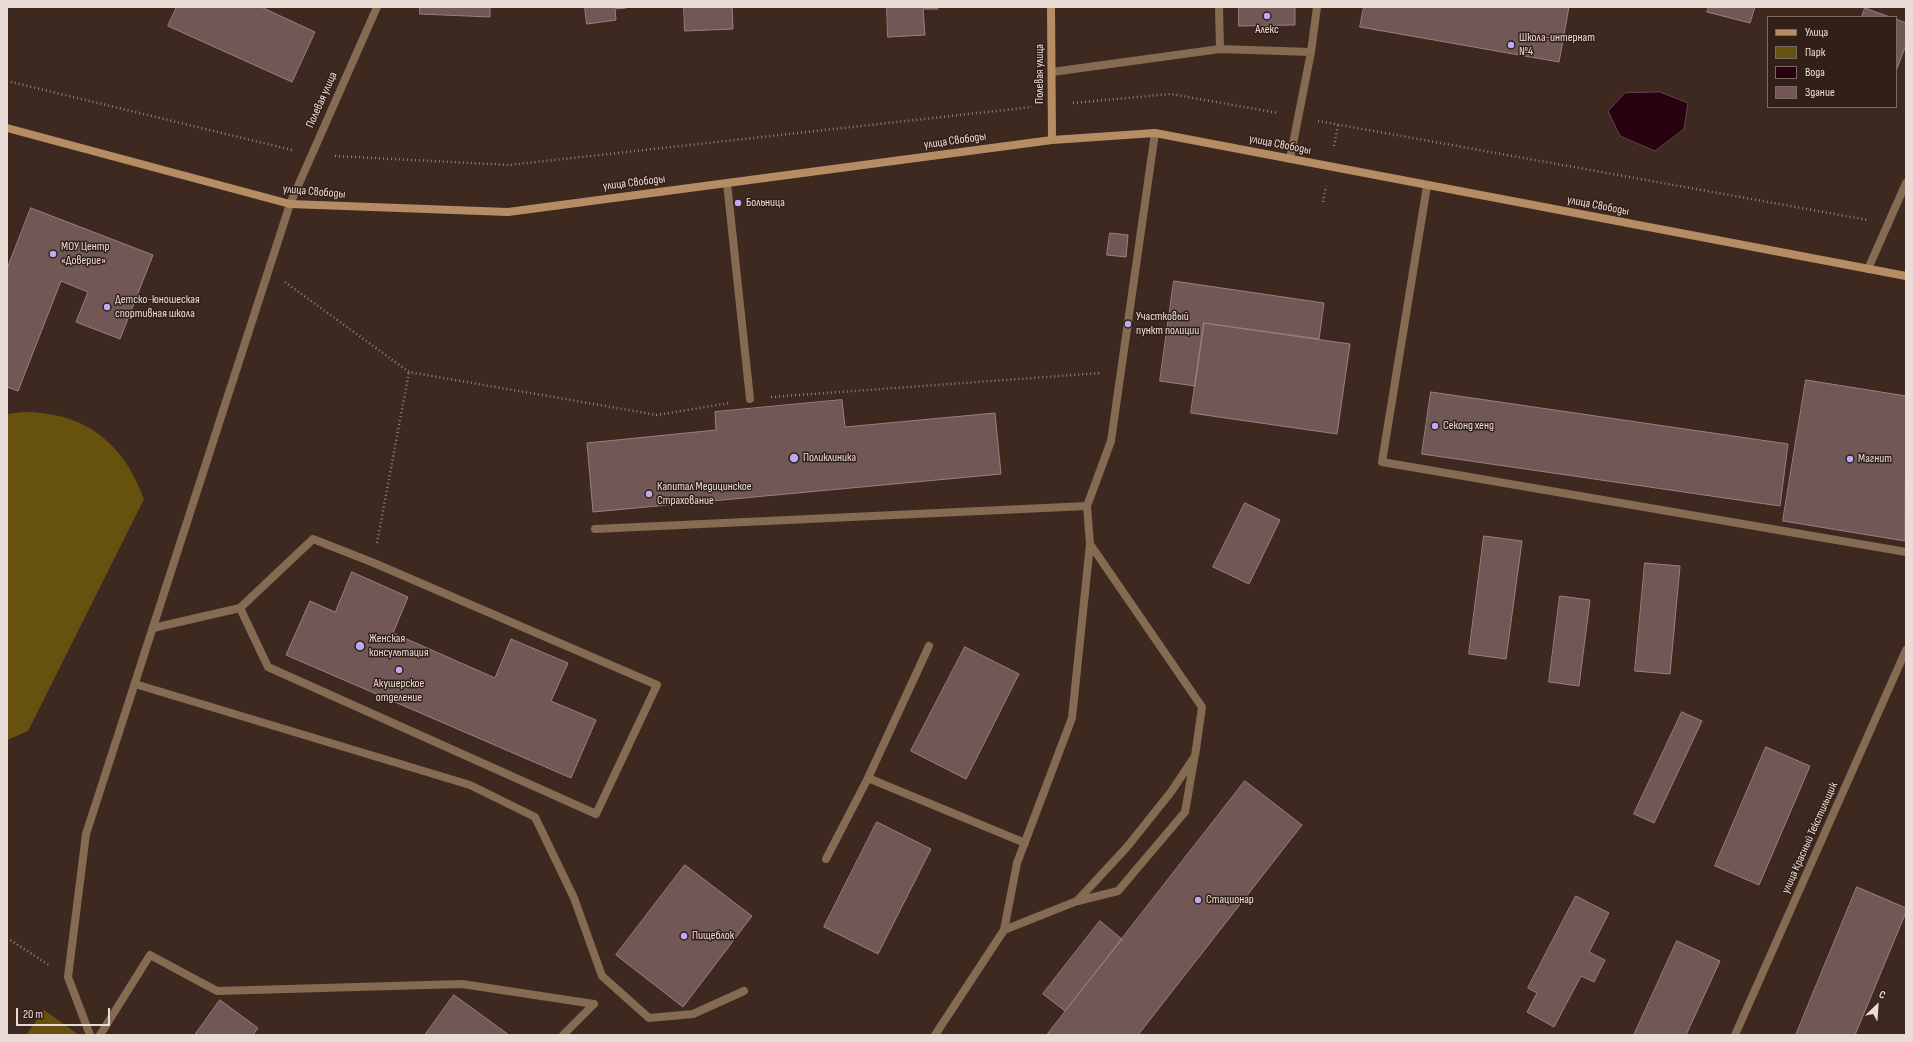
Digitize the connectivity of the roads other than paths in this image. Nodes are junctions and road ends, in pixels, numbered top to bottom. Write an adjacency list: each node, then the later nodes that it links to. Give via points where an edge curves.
1 (377, 7): 15 (street, Полевая улица)
2 (1051, 7): 7 (main road, Полевая улица)
3 (1219, 7): 5 (street)
4 (1317, 7): 6 (street)
5 (1220, 49): 6 (street); 7 (street)
6 (1311, 52): 11 (street)
7 (1052, 72): 10 (main road, Полевая улица)
8 (7, 128): 15 (main road, улица Свободы)
9 (1155, 133): 10 (main road, улица Свободы); 11 (main road, улица Свободы); 19 (street, via 1111,441)
10 (1052, 140): 12 (main road, улица Свободы)
11 (1290, 159): 14 (main road, улица Свободы)
12 (726, 183): 15 (main road, улица Свободы, via 508,212); 18 (street)
13 (1906, 183): 16 (street)
14 (1427, 186): 16 (main road, улица Свободы); 22 (street, via 1382,462)
15 (290, 204): 24 (street, Полевая улица)
16 (1868, 269): 17 (main road, улица Свободы)
17 (1906, 276)
18 (750, 399)
19 (1087, 506): 20 (street); 21 (street)
20 (595, 529)
21 (1090, 544): 28 (street, via 1202,707); 30 (street, via 1072,718)
22 (1906, 552)
23 (240, 608): 23 (street, via 313,539 657,685 596,814 268,667); 24 (street)
24 (153, 628): 27 (street, Полевая улица)
25 (929, 646): 29 (street)
26 (1906, 650): 39 (street, улица Красный Текстильщик)
27 (135, 684): 34 (street, via 470,785 535,817 574,898 602,976 649,1018 693,1014); 35 (street, Полевая улица, via 86,834 68,977)
28 (1195, 756): 32 (street, via 1171,792 1127,847); 32 (street, via 1185,812 1118,891)
29 (868, 778): 30 (street); 31 (street)
30 (1024, 843): 33 (street, via 1017,863)
31 (826, 859)
32 (1077, 901): 33 (street)
33 (1004, 930): 38 (street)
34 (744, 991)
35 (90, 1035)
36 (100, 1035): 37 (street, via 150,955 217,991 462,984 594,1004)
37 (562, 1035)
38 (935, 1035)
39 (1735, 1035)

